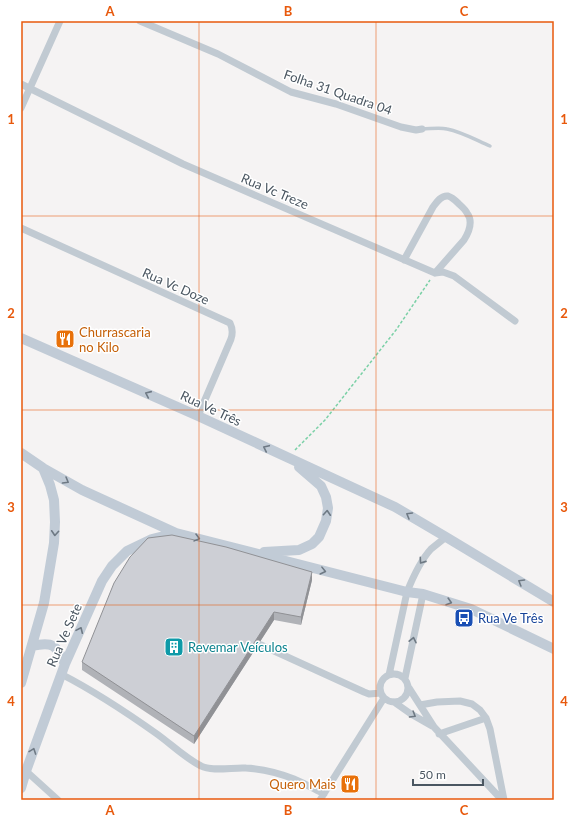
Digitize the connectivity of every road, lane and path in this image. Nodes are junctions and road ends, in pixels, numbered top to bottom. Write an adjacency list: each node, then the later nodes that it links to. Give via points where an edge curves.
1 (60, 21): 4 (street)
2 (140, 21): 6 (street, Folha 31 Quadra 04, via 218,54 291,92 336,104 400,127)
3 (21, 84): 4 (street, Rua Vc Treze)
4 (29, 88): 5 (street); 9 (street, Rua Vc Treze, via 183,164)
5 (21, 108)
6 (422, 129): 7 (lane, via 446,129)
7 (490, 146)
8 (21, 228): 15 (street, Rua Vc Doze, via 230,323 233,328 231,339)
9 (404, 260): 10 (street, Rua Vc Treze); 10 (street, via 437,201 448,196 467,213 470,218 469,230 464,240)
10 (435, 273): 11 (street, Rua Vc Treze, via 443,272 454,276); 17 (path, via 396,330 326,420)
11 (515, 321)
12 (21, 338): 13 (main road, Rua Ve Três)
13 (34, 344): 14 (main road); 15 (main road, Rua Ve Três, one-way to 13)
14 (21, 347)
15 (198, 416): 17 (main road, Rua Ve Três, one-way to 15)
16 (21, 453): 18 (main road)
17 (287, 458): 20 (main road, Rua Ve Três, one-way to 17, via 395,507); 21 (main road, one-way to 17, via 299,550 312,544 319,537 326,521 328,508 321,486)
18 (42, 468): 19 (main road, one-way to 19, via 82,490); 26 (main road, Rua Ve Sete, one-way to 26, via 54,500 54,542 44,603)
19 (176, 533): 21 (main road, one-way to 21); 28 (main road, Rua Ve Sete, one-way to 19, via 102,581 112,566 127,551 152,539)
20 (446, 537): 22 (street, one-way to 22, via 430,550 411,580); 24 (main road, Rua Ve Três, one-way to 20)
21 (254, 553): 22 (main road, one-way to 22)
22 (407, 592): 23 (main road); 30 (street)
23 (423, 594): 27 (main road, one-way to 27, via 471,609); 31 (street, one-way to 23)
24 (554, 602)
25 (261, 645): 34 (street, via 364,692)
26 (32, 646): 28 (main road, via 51,645 59,651); 32 (main road, Rua Ve Sete)
27 (554, 649)
28 (65, 664): 29 (main road, Rua Ve Sete)
29 (61, 674): 40 (main road, Rua Ve Sete, one-way to 29); 42 (street, via 118,708 202,767 264,770 295,779)
30 (389, 675): 31 (street, via 395,674); 34 (street, via 381,682)
31 (405, 678): 33 (street)
32 (21, 683)
33 (409, 688): 35 (street, via 408,694 400,702); 36 (street)
34 (383, 696): 35 (street); 42 (street)
35 (394, 702): 38 (street, one-way to 38)
36 (420, 705): 37 (street, via 460,701 472,704); 38 (street)
37 (486, 718): 39 (street); 44 (street)
38 (434, 727): 39 (street)
39 (440, 734): 44 (street)
40 (26, 771): 41 (main road, Rua Ve Sete); 43 (street)
41 (21, 788)
42 (322, 797)
43 (58, 800)
44 (503, 800)

